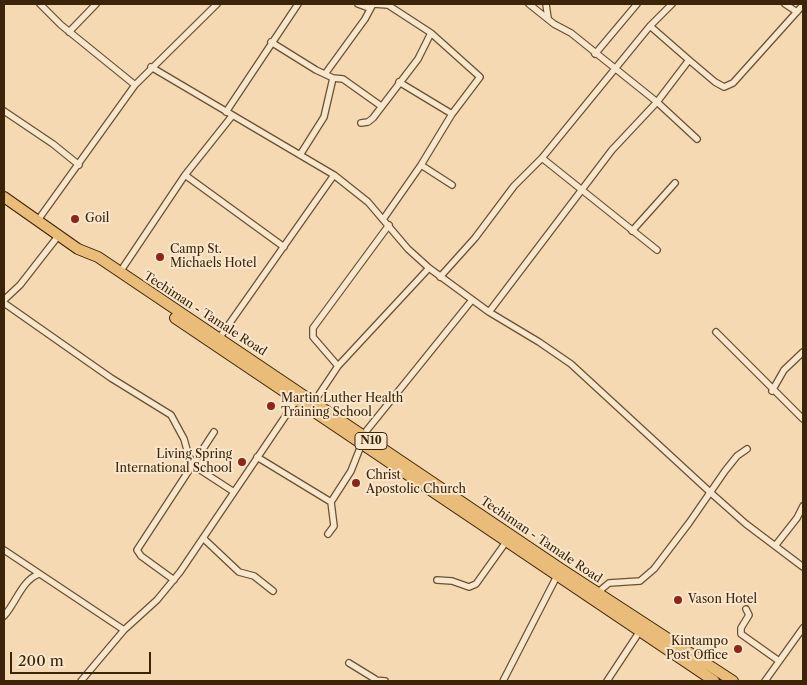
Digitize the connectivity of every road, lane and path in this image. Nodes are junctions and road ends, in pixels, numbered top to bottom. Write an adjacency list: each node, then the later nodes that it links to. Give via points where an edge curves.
1 (40, 4): 16 (street)
2 (96, 4): 16 (street)
3 (217, 4): 21 (street)
4 (298, 4): 18 (street)
5 (358, 4): 11 (street)
6 (529, 4): 14 (street)
7 (546, 4): 14 (street)
8 (637, 4): 19 (street)
9 (672, 4): 15 (street)
10 (785, 4): 13 (street)
11 (372, 5): 17 (street, via 388,5); 23 (street)
12 (803, 5): 13 (street)
13 (797, 12): 20 (street, via 733,83 724,87)
14 (548, 18): 19 (street)
15 (650, 26): 20 (street); 22 (street)
16 (69, 32): 26 (street)
17 (431, 33): 25 (street, via 418,59); 31 (street, via 480,77)
18 (271, 42): 23 (street); 30 (street)
19 (596, 54): 22 (street)
20 (689, 60): 27 (street)
21 (151, 67): 26 (street); 30 (street)
22 (615, 69): 27 (street); 35 (street)
23 (325, 74): 24 (street)
24 (333, 78): 28 (street, via 343,79); 34 (street, via 324,117)
25 (398, 82): 28 (street); 31 (street)
26 (135, 85): 36 (street)
27 (657, 102): 33 (street); 42 (street, via 612,150)
28 (381, 106): 32 (street, via 368,122)
29 (4, 112): 36 (street)
30 (229, 114): 34 (street); 38 (street)
31 (452, 114): 37 (street)
32 (361, 123)
33 (697, 139)
34 (300, 155): 39 (street)
35 (542, 158): 42 (street); 54 (street, via 514,186 475,238)
36 (79, 165): 45 (street)
37 (421, 165): 41 (street); 44 (street)
38 (185, 175): 49 (street); 53 (street)
39 (334, 175): 44 (street); 49 (street)
40 (675, 183): 47 (street)
41 (452, 185)
42 (581, 190): 47 (street); 57 (street)
43 (4, 197): 45 (highway, Techiman - Tamale Road / N10)
44 (384, 218): 46 (street)
45 (38, 220): 48 (highway, Techiman - Tamale Road / N10)
46 (389, 225): 52 (street); 61 (street, via 313,328 313,337)
47 (632, 231): 50 (street)
48 (59, 235): 51 (highway, Techiman - Tamale Road / N10); 56 (street)
49 (284, 247): 59 (street)
50 (657, 250)
51 (86, 252): 53 (highway, Techiman - Tamale Road / N10); 63 (highway, Techiman - Tamale Road / N10, via 94,263)
52 (429, 268): 54 (street); 61 (street)
53 (120, 272): 59 (highway, Techiman - Tamale Road / N10)
54 (440, 277): 55 (street)
55 (472, 300): 57 (street); 67 (street)
56 (4, 302): 70 (street, via 112,378 172,415 184,439)
57 (490, 312): 72 (street, via 571,364)
58 (716, 332): 62 (street)
59 (220, 338): 64 (highway, Techiman - Tamale Road / N10)
60 (803, 352): 62 (street, via 784,370)
61 (338, 366): 64 (street)
62 (772, 391): 65 (street)
63 (297, 399): 67 (highway, Techiman - Tamale Road / N10); 69 (street)
64 (314, 402): 67 (highway, Techiman - Tamale Road / N10)
65 (803, 419)
66 (214, 432): 70 (street)
67 (362, 439): 73 (street, via 351,471); 77 (highway, Techiman - Tamale Road / N10); 86 (highway, Techiman - Tamale Road / N10)
68 (746, 449): 72 (street, via 725,471)
69 (257, 457): 71 (street); 73 (street)
70 (191, 464): 71 (street); 83 (street, via 138,550 141,556)
71 (234, 492): 76 (street)
72 (711, 493): 78 (street); 86 (street, via 647,575 640,580 609,583)
73 (331, 502): 75 (street, via 334,526)
74 (803, 506): 78 (street)
75 (328, 534)
76 (203, 538): 83 (street); 85 (street, via 239,572 254,576)
77 (506, 542): 82 (highway, Techiman - Tamale Road / N10); 84 (street, via 476,584 469,587)
78 (775, 546): 80 (street)
79 (4, 550): 81 (street)
80 (803, 566)
81 (39, 574): 88 (street, via 27,582); 90 (street)
82 (557, 576): 91 (highway, Techiman - Tamale Road / N10); 97 (street)
83 (174, 580): 90 (street)
84 (437, 580)
85 (273, 591)
86 (597, 592): 100 (highway, Techiman - Tamale Road / N10)
87 (746, 609): 92 (street, via 749,615 741,634)
88 (4, 616)
89 (803, 628): 92 (street)
90 (124, 630): 95 (street)
91 (640, 631): 98 (street); 99 (highway, Techiman - Tamale Road / N10)
92 (779, 661): 101 (street)
93 (349, 663): 94 (street)
94 (374, 680): 96 (street)
95 (81, 681)
96 (385, 681)
97 (503, 681)
98 (606, 681)
99 (714, 681)
100 (733, 681)
101 (765, 681)

